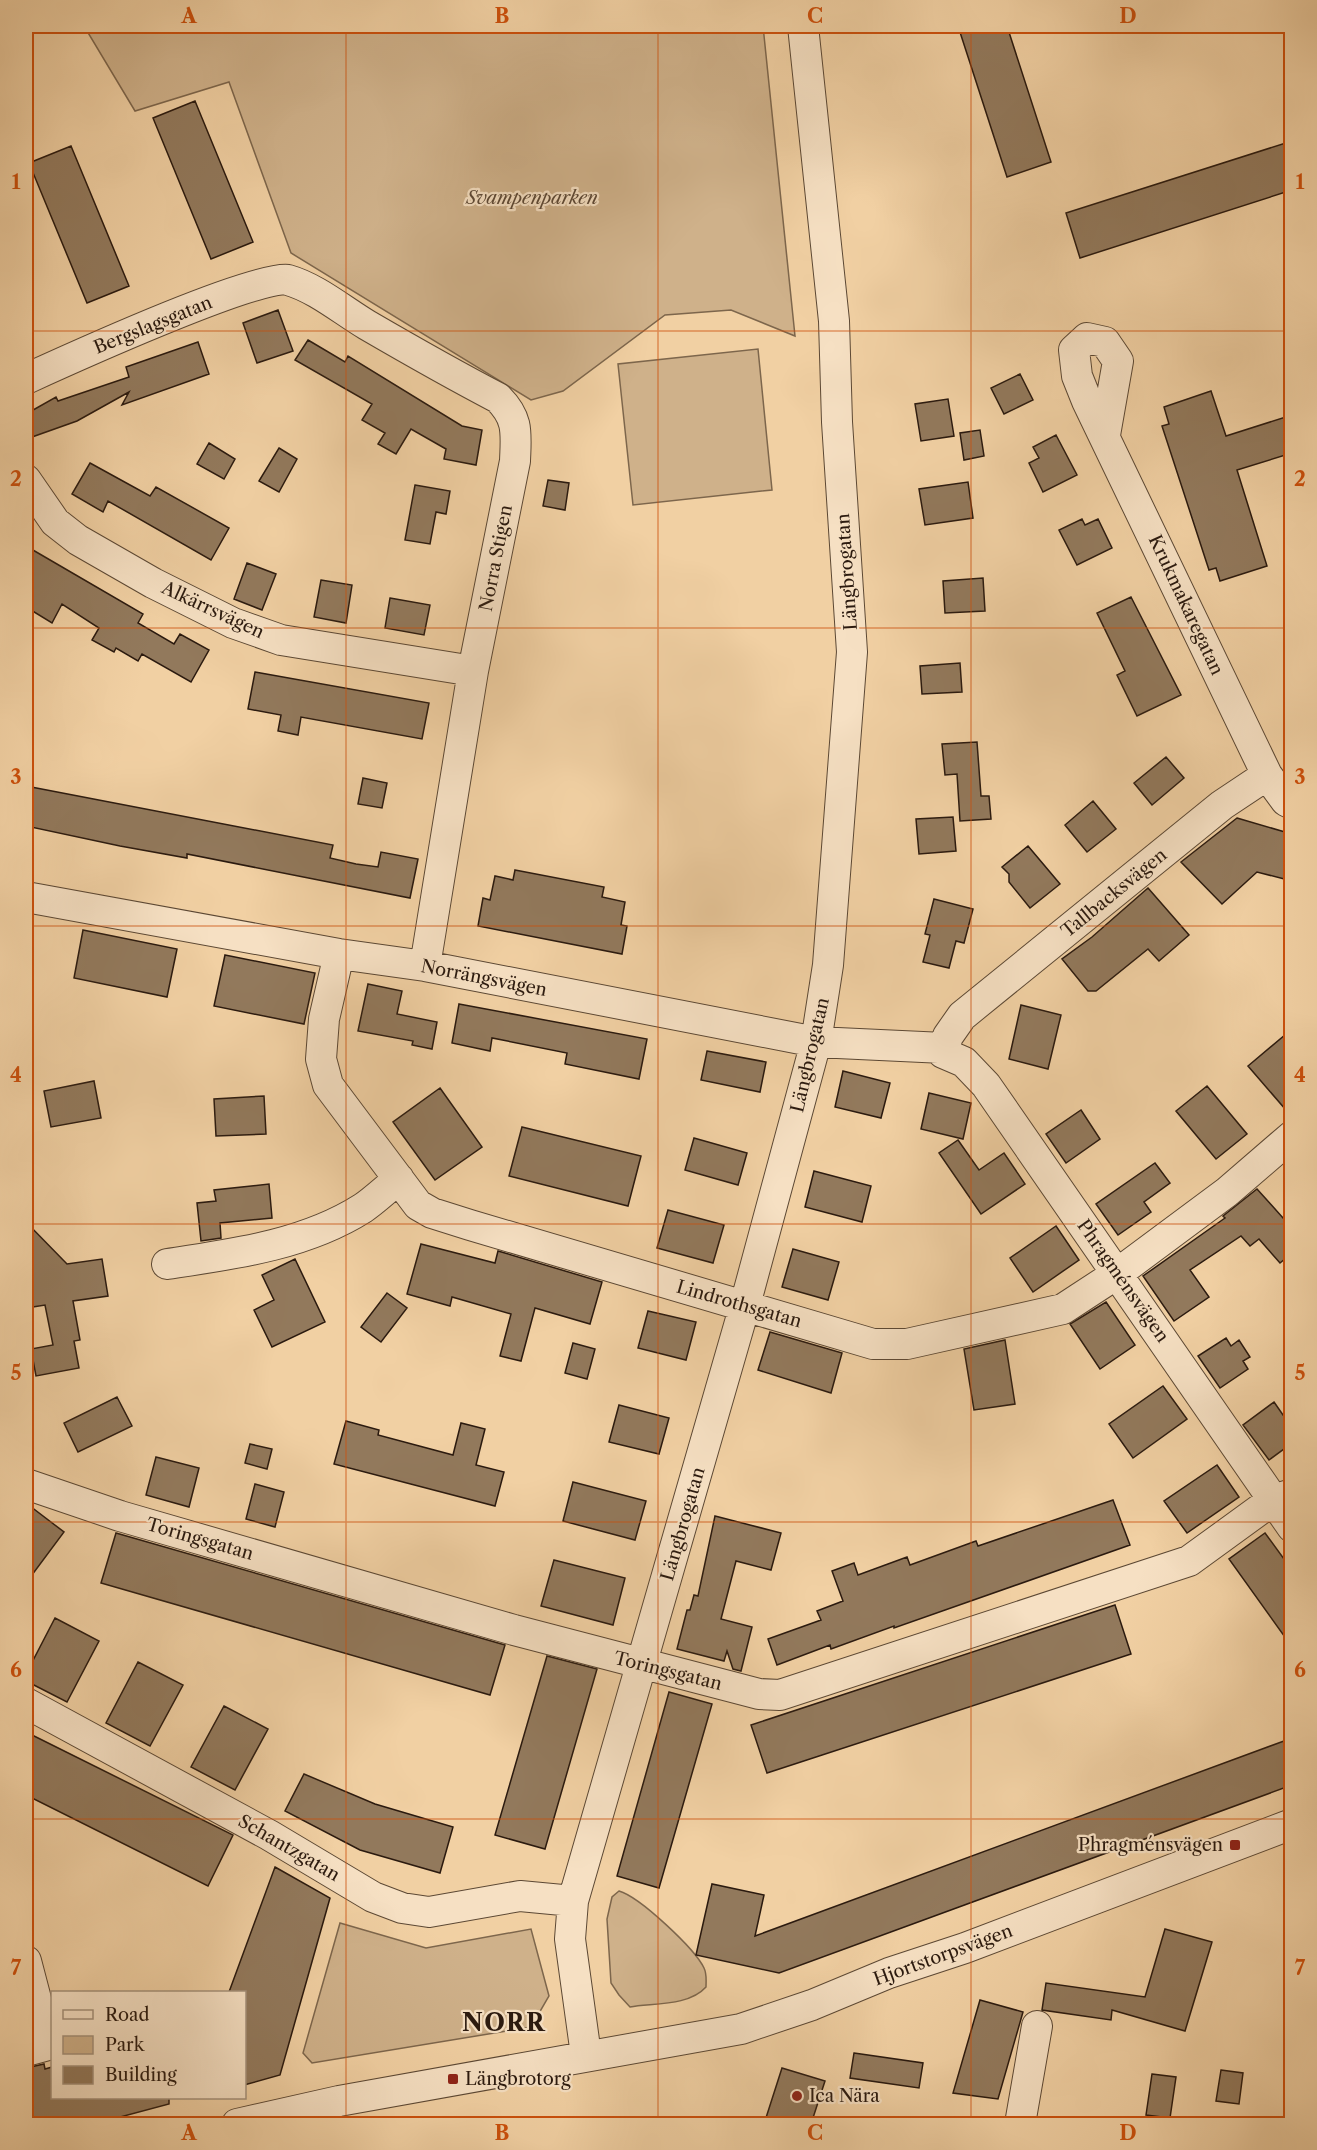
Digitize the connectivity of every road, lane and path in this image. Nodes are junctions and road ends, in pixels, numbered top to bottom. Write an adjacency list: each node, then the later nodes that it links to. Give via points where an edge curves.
1 (803, 26): 12 (street, Längbrogatan, via 834,321 852,652 828,965)
2 (284, 279): 3 (street, Bergslagsgatan, via 241,290); 6 (street, Norra Stigen, via 307,288 498,398 510,410 516,430 515,461)
3 (26, 379)
4 (1105, 435): 7 (street, Krukmakaregatan)
5 (26, 480): 6 (street, Alkärrsvägen, via 55,522 78,540 233,624 281,640)
6 (473, 671): 11 (street, Norra Stigen)
7 (1267, 775): 8 (street); 13 (street, Tallbacksvägen, via 1222,805 962,1016)
8 (1292, 804)
9 (26, 897): 10 (street, Norrängsvägen)
10 (339, 954): 11 (street, Norrängsvägen); 15 (street, Lindrothsgatan, via 324,1019 321,1059 328,1085)
11 (425, 966): 12 (street, Norrängsvägen)
12 (816, 1042): 13 (street, Norrängsvägen); 18 (street, Längbrogatan)
13 (944, 1048): 17 (street, Phragménsvägen, via 943,1053 964,1062 986,1085)
14 (1292, 1136): 17 (street, Lindrothsgatan, via 1227,1192)
15 (399, 1179): 16 (street, via 364,1208 314,1234 227,1255); 18 (street, Lindrothsgatan, via 418,1205 432,1213)
16 (167, 1264)
17 (1118, 1273): 18 (street, Lindrothsgatan, via 1063,1309 908,1344 873,1344); 20 (street, Phragménsvägen)
18 (746, 1305): 22 (street, Längbrogatan)
19 (26, 1484): 22 (street, Toringsgatan, via 120,1516)
20 (1282, 1497): 21 (street, Phragménsvägen); 22 (street, Toringsgatan, via 1189,1562 780,1695 759,1694)
21 (1292, 1527)
22 (642, 1665): 25 (street, Längbrogatan)
23 (26, 1703): 25 (street, Schantzgatan, via 373,1897 402,1908 429,1912 520,1896)
24 (1292, 1824): 29 (street, Hjortstorpsvägen, via 741,2029)
25 (573, 1901): 29 (street, Längbrogatan, via 570,1939)
26 (26, 1961): 28 (street, via 48,2045)
27 (1037, 2026): 32 (street)
28 (26, 2051)
29 (586, 2055): 30 (street, Hjortstorpsvägen, via 339,2101)
30 (291, 2118): 31 (street, Hjortstorpsvägen)
31 (237, 2124)
32 (1020, 2124)

